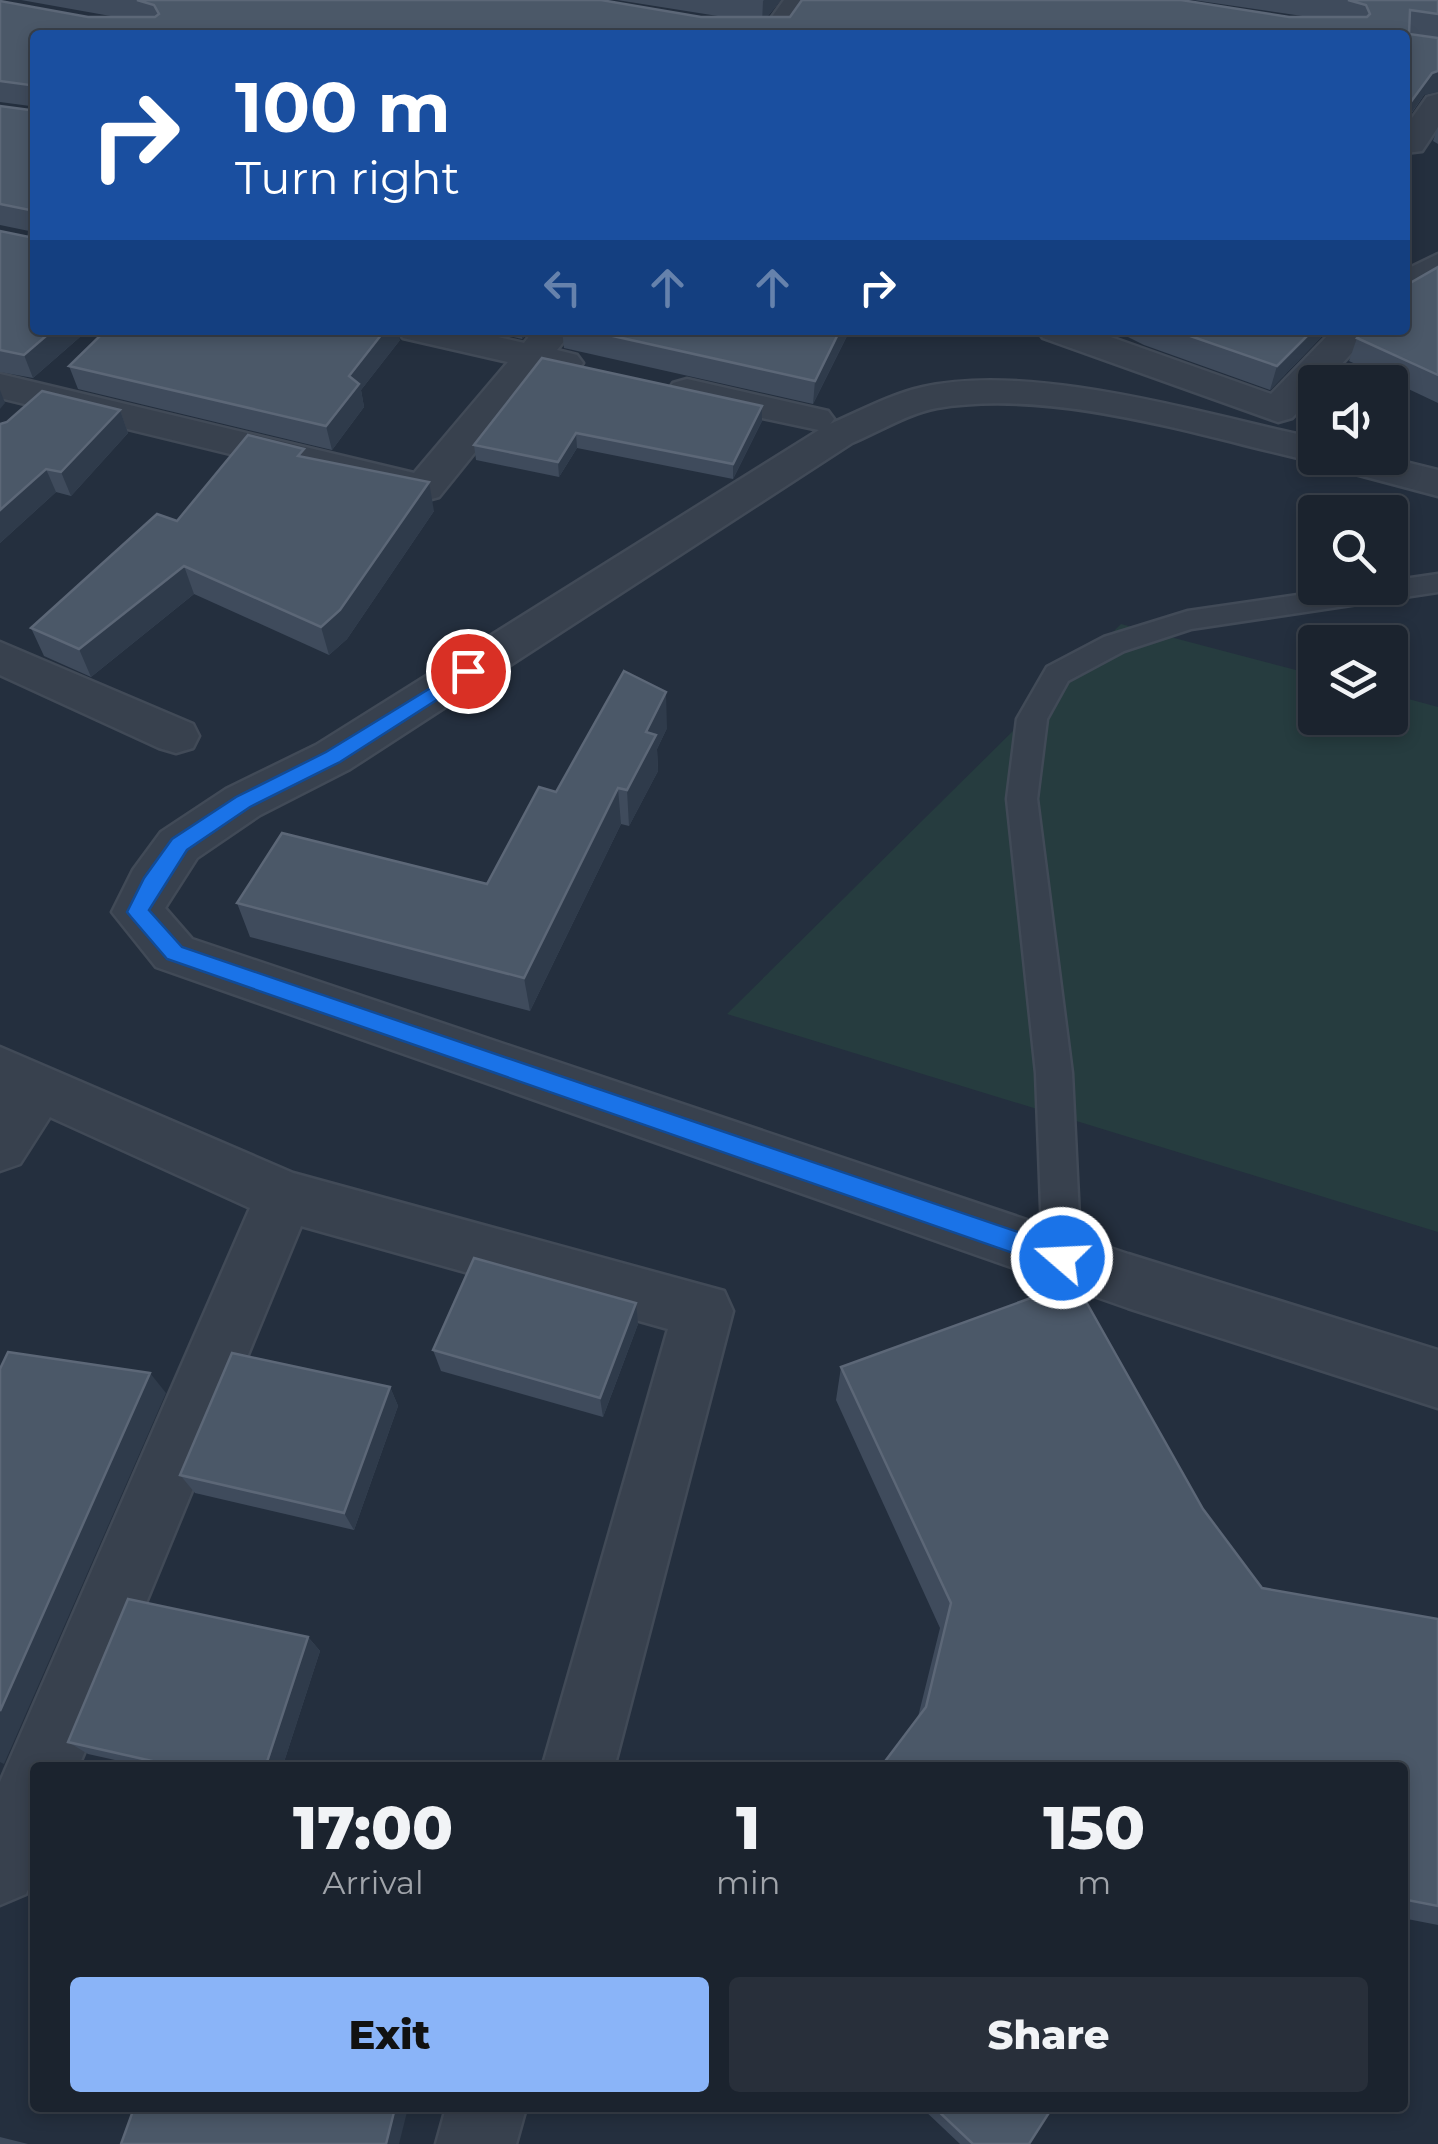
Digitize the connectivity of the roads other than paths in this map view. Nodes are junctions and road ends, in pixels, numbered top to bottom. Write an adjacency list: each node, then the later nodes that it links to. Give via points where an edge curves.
1 (799, 0): 2 (street)
2 (778, 30)
3 (1438, 104): 4 (street)
4 (1410, 142)
5 (1438, 265): 6 (street)
6 (1410, 283)
7 (465, 335): 10 (street)
8 (1070, 335): 9 (street, via 1278,410)
9 (1349, 335)
10 (544, 343): 11 (street, via 424,488); 12 (street, via 627,378)
11 (33, 393)
12 (814, 419)
13 (1298, 446): 22 (street, via 1091,402 1011,393 928,396 838,435 333,757 243,802 179,845 138,912 174,953)
14 (1405, 475): 15 (street)
15 (1438, 484)
16 (1438, 583): 22 (lane, via 1188,620 1114,644 1056,674 1032,719 1022,799 1054,1073)
17 (0, 657): 18 (street)
18 (176, 736)
19 (19, 1078): 20 (street); 21 (street)
20 (0, 1147)
21 (284, 1196): 24 (street); 25 (street, via 703,1311)
22 (1062, 1258): 23 (street)
23 (1438, 1379)
24 (45, 1762)
25 (580, 1762)
26 (30, 1797): 27 (street)
27 (0, 1868)
28 (485, 2112): 29 (street)
29 (476, 2144)

